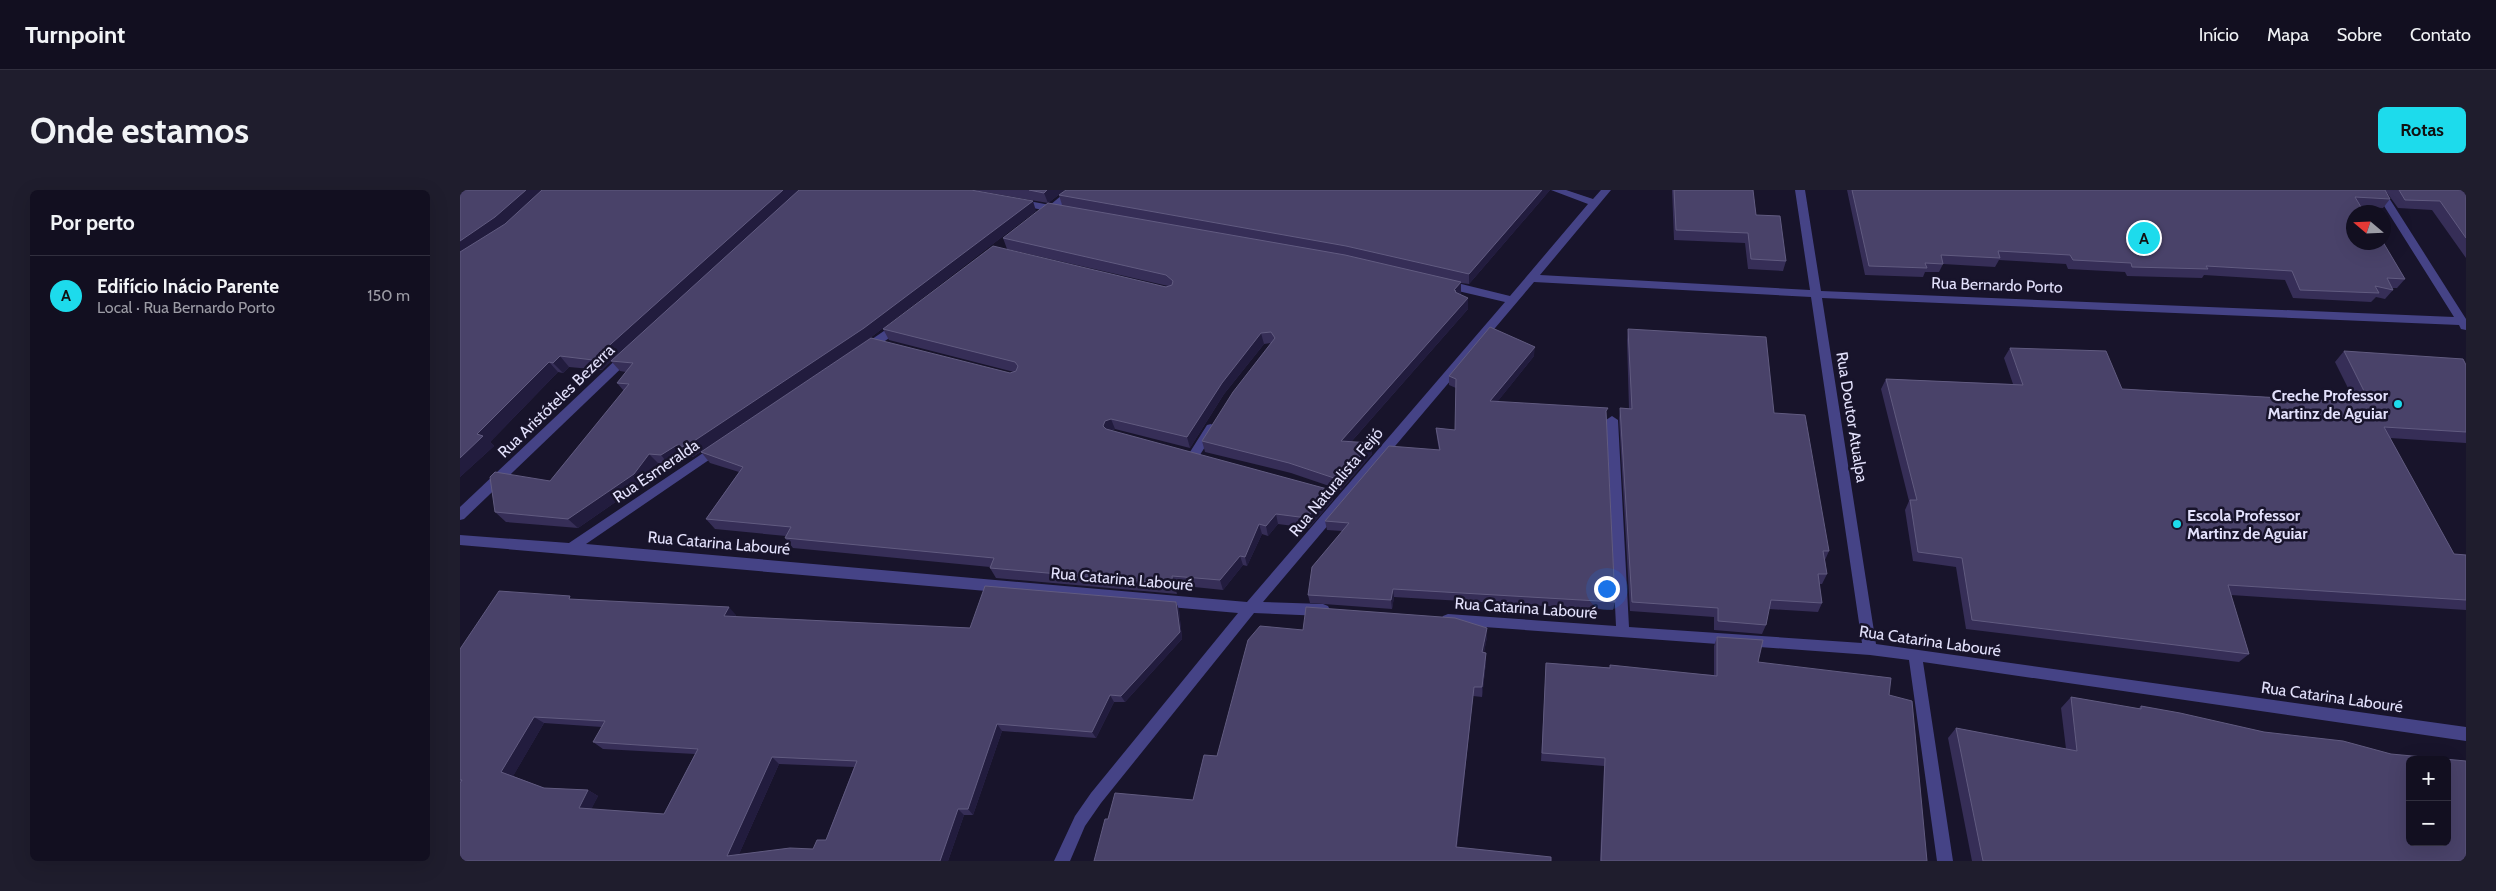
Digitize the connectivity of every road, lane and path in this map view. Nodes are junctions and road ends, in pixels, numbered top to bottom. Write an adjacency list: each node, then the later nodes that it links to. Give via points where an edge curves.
1 (1074, 190): 8 (street)
2 (1556, 190): 7 (street)
3 (1606, 190): 7 (street, Rua Naturalista Feijó)
4 (1800, 190): 13 (street, Rua Doutor Atualpa)
5 (2379, 190): 16 (street)
6 (1007, 200): 8 (street)
7 (1594, 203): 11 (street, Rua Naturalista Feijó)
8 (1053, 208): 9 (street); 10 (street)
9 (1072, 212)
10 (1031, 224)
11 (1532, 278): 13 (street, Rua Bernardo Porto); 14 (street, Rua Naturalista Feijó)
12 (1434, 282): 14 (street)
13 (1814, 294): 16 (street, Rua Bernardo Porto); 32 (street, Rua Doutor Atualpa)
14 (1513, 300): 28 (street, Rua Naturalista Feijó, via 1340,496)
15 (913, 314): 17 (street)
16 (2464, 325)
17 (875, 343): 18 (street); 20 (street)
18 (894, 347)
19 (633, 350): 25 (street, Rua Aristóteles Bezerra)
20 (859, 354)
21 (1612, 420): 31 (street)
22 (1215, 422): 24 (street)
23 (727, 442): 27 (street, Rua Esmeralda)
24 (1194, 455)
25 (460, 515)
26 (460, 540): 27 (street, Rua Catarina Labouré)
27 (571, 548): 28 (street, Rua Catarina Labouré)
28 (1250, 608): 29 (street, Rua Catarina Labouré); 35 (street, Rua Naturalista Feijó, via 1096,798 1080,821)
29 (1335, 611)
30 (1435, 618): 31 (street, Rua Catarina Labouré)
31 (1623, 632): 32 (street, Rua Catarina Labouré)
32 (1870, 649): 33 (street, Rua Catarina Labouré)
33 (1915, 656): 34 (street, Rua Catarina Labouré); 36 (street)
34 (2466, 734)
35 (1062, 861)
36 (1945, 861)

